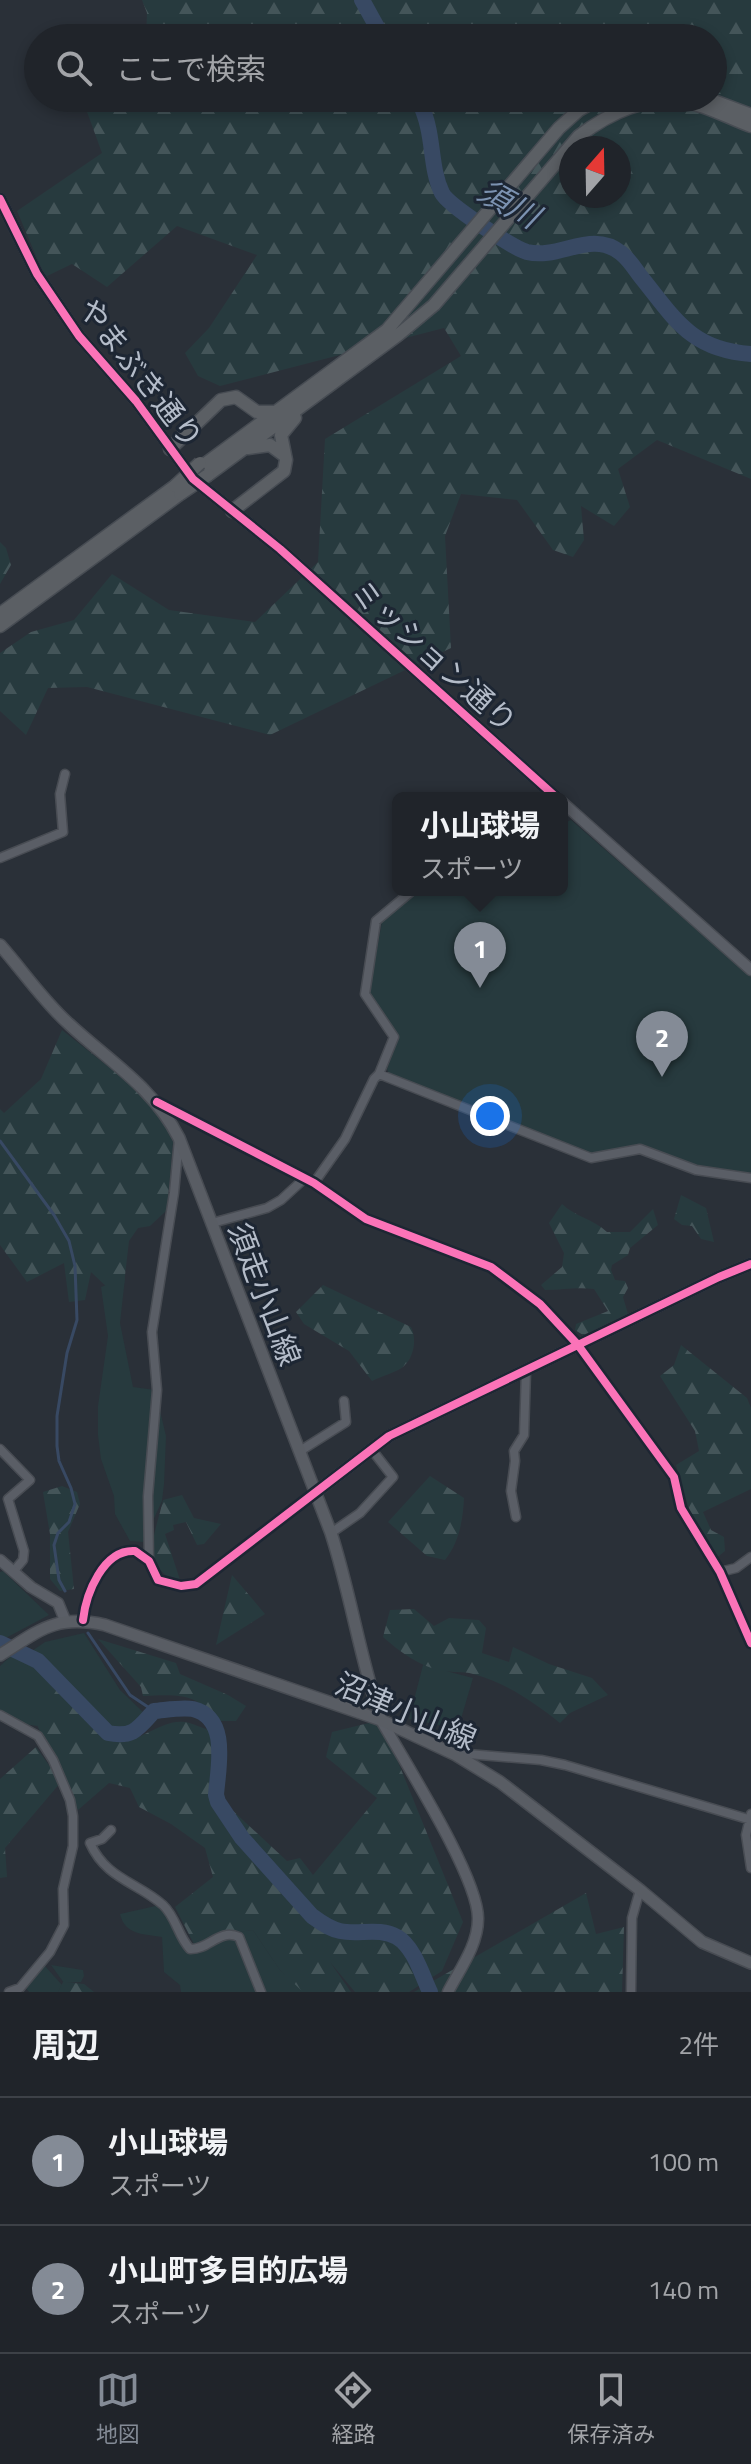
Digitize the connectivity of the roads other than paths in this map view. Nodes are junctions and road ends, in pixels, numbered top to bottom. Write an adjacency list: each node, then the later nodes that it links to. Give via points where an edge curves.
1 (727, 106): 5 (highway)
2 (577, 112): 11 (highway, via 417,298 367,347)
3 (617, 112): 9 (highway, via 579,136 434,305)
4 (714, 112): 6 (highway)
5 (751, 115)
6 (751, 126)
7 (0, 199): 8 (street, やまぶき通り)
8 (3, 214): 12 (street, やまぶき通り, via 79,336)
9 (312, 398): 13 (highway); 14 (highway, via 283,431)
10 (244, 402): 11 (highway, via 257,412); 12 (highway, via 221,400); 15 (highway, via 250,415 245,428)
11 (279, 411): 15 (highway)
12 (170, 449): 17 (street, やまぶき通り, via 193,479)
13 (242, 450): 14 (highway, via 270,445); 15 (highway)
14 (285, 456): 17 (highway, via 284,471)
15 (203, 468): 16 (highway, bridge)
16 (178, 490): 19 (highway); 20 (highway)
17 (232, 511): 18 (street, やまぶき通り)
18 (280, 549): 22 (street, ミッション通り)
19 (0, 614)
20 (0, 626)
21 (65, 774): 26 (street, via 60,794 63,832)
22 (550, 792)
23 (568, 807): 24 (street)
24 (573, 812): 25 (street); 29 (street)
25 (568, 815)
26 (0, 858)
27 (406, 896): 30 (street, via 376,921 365,994 394,1037)
28 (0, 945): 31 (main road, 須走小山線, via 68,1024)
29 (751, 970)
30 (379, 1074): 34 (street, via 591,1158 640,1149 696,1170); 35 (street, via 345,1139)
31 (157, 1102): 32 (main road, 須走小山線); 33 (street)
32 (179, 1138): 36 (main road, 須走小山線); 49 (street, via 152,1332 157,1390 148,1496)
33 (305, 1178): 35 (street); 36 (street, via 267,1208)
34 (751, 1178)
35 (314, 1183): 38 (street, via 366,1219 491,1267 540,1304)
36 (212, 1223): 43 (main road, 須走小山線)
37 (751, 1264): 38 (street)
38 (578, 1345): 39 (street); 51 (street, via 674,1477 681,1508)
39 (526, 1371): 42 (street, via 389,1436); 45 (street, via 524,1435 514,1451 511,1491)
40 (344, 1401): 43 (street, via 346,1422)
41 (0, 1449): 50 (street, via 30,1480 8,1499 24,1551)
42 (372, 1450): 44 (street); 46 (street, via 393,1477 360,1513)
43 (300, 1451): 44 (main road, 須走小山線)
44 (316, 1492): 46 (main road, 須走小山線); 49 (street, via 196,1584 158,1580)
45 (516, 1517)
46 (331, 1533): 57 (main road, 須走小山線)
47 (751, 1557): 51 (street)
48 (0, 1560): 50 (street)
49 (149, 1561): 53 (street, via 131,1550 110,1560 86,1600)
50 (13, 1572): 52 (street, via 58,1603)
51 (720, 1572): 54 (street)
52 (65, 1620): 53 (main road, 沼津小山線); 55 (main road, 沼津小山線)
53 (83, 1620): 57 (main road, 沼津小山線)
54 (751, 1643)
55 (0, 1655)
56 (0, 1715): 61 (street, via 38,1736 53,1760 70,1800)
57 (381, 1720): 58 (main road, 沼津小山線); 69 (street, via 476,1897 479,1918 471,1948)
58 (451, 1752): 59 (street, via 565,1765); 64 (main road, 沼津小山線, via 500,1782)
59 (751, 1818): 63 (street, via 746,1835)
60 (111, 1830): 62 (street)
61 (71, 1838): 62 (street); 66 (street, via 64,1925)
62 (90, 1843): 68 (street, via 115,1876 163,1905 190,1949 223,1934 239,1937)
63 (751, 1868)
64 (640, 1890): 65 (main road, 沼津小山線, via 702,1942); 70 (street, via 632,1918)
65 (751, 1963)
66 (21, 1990): 67 (street)
67 (9, 1992)
68 (261, 1992)
69 (448, 1992)
70 (631, 1992)

